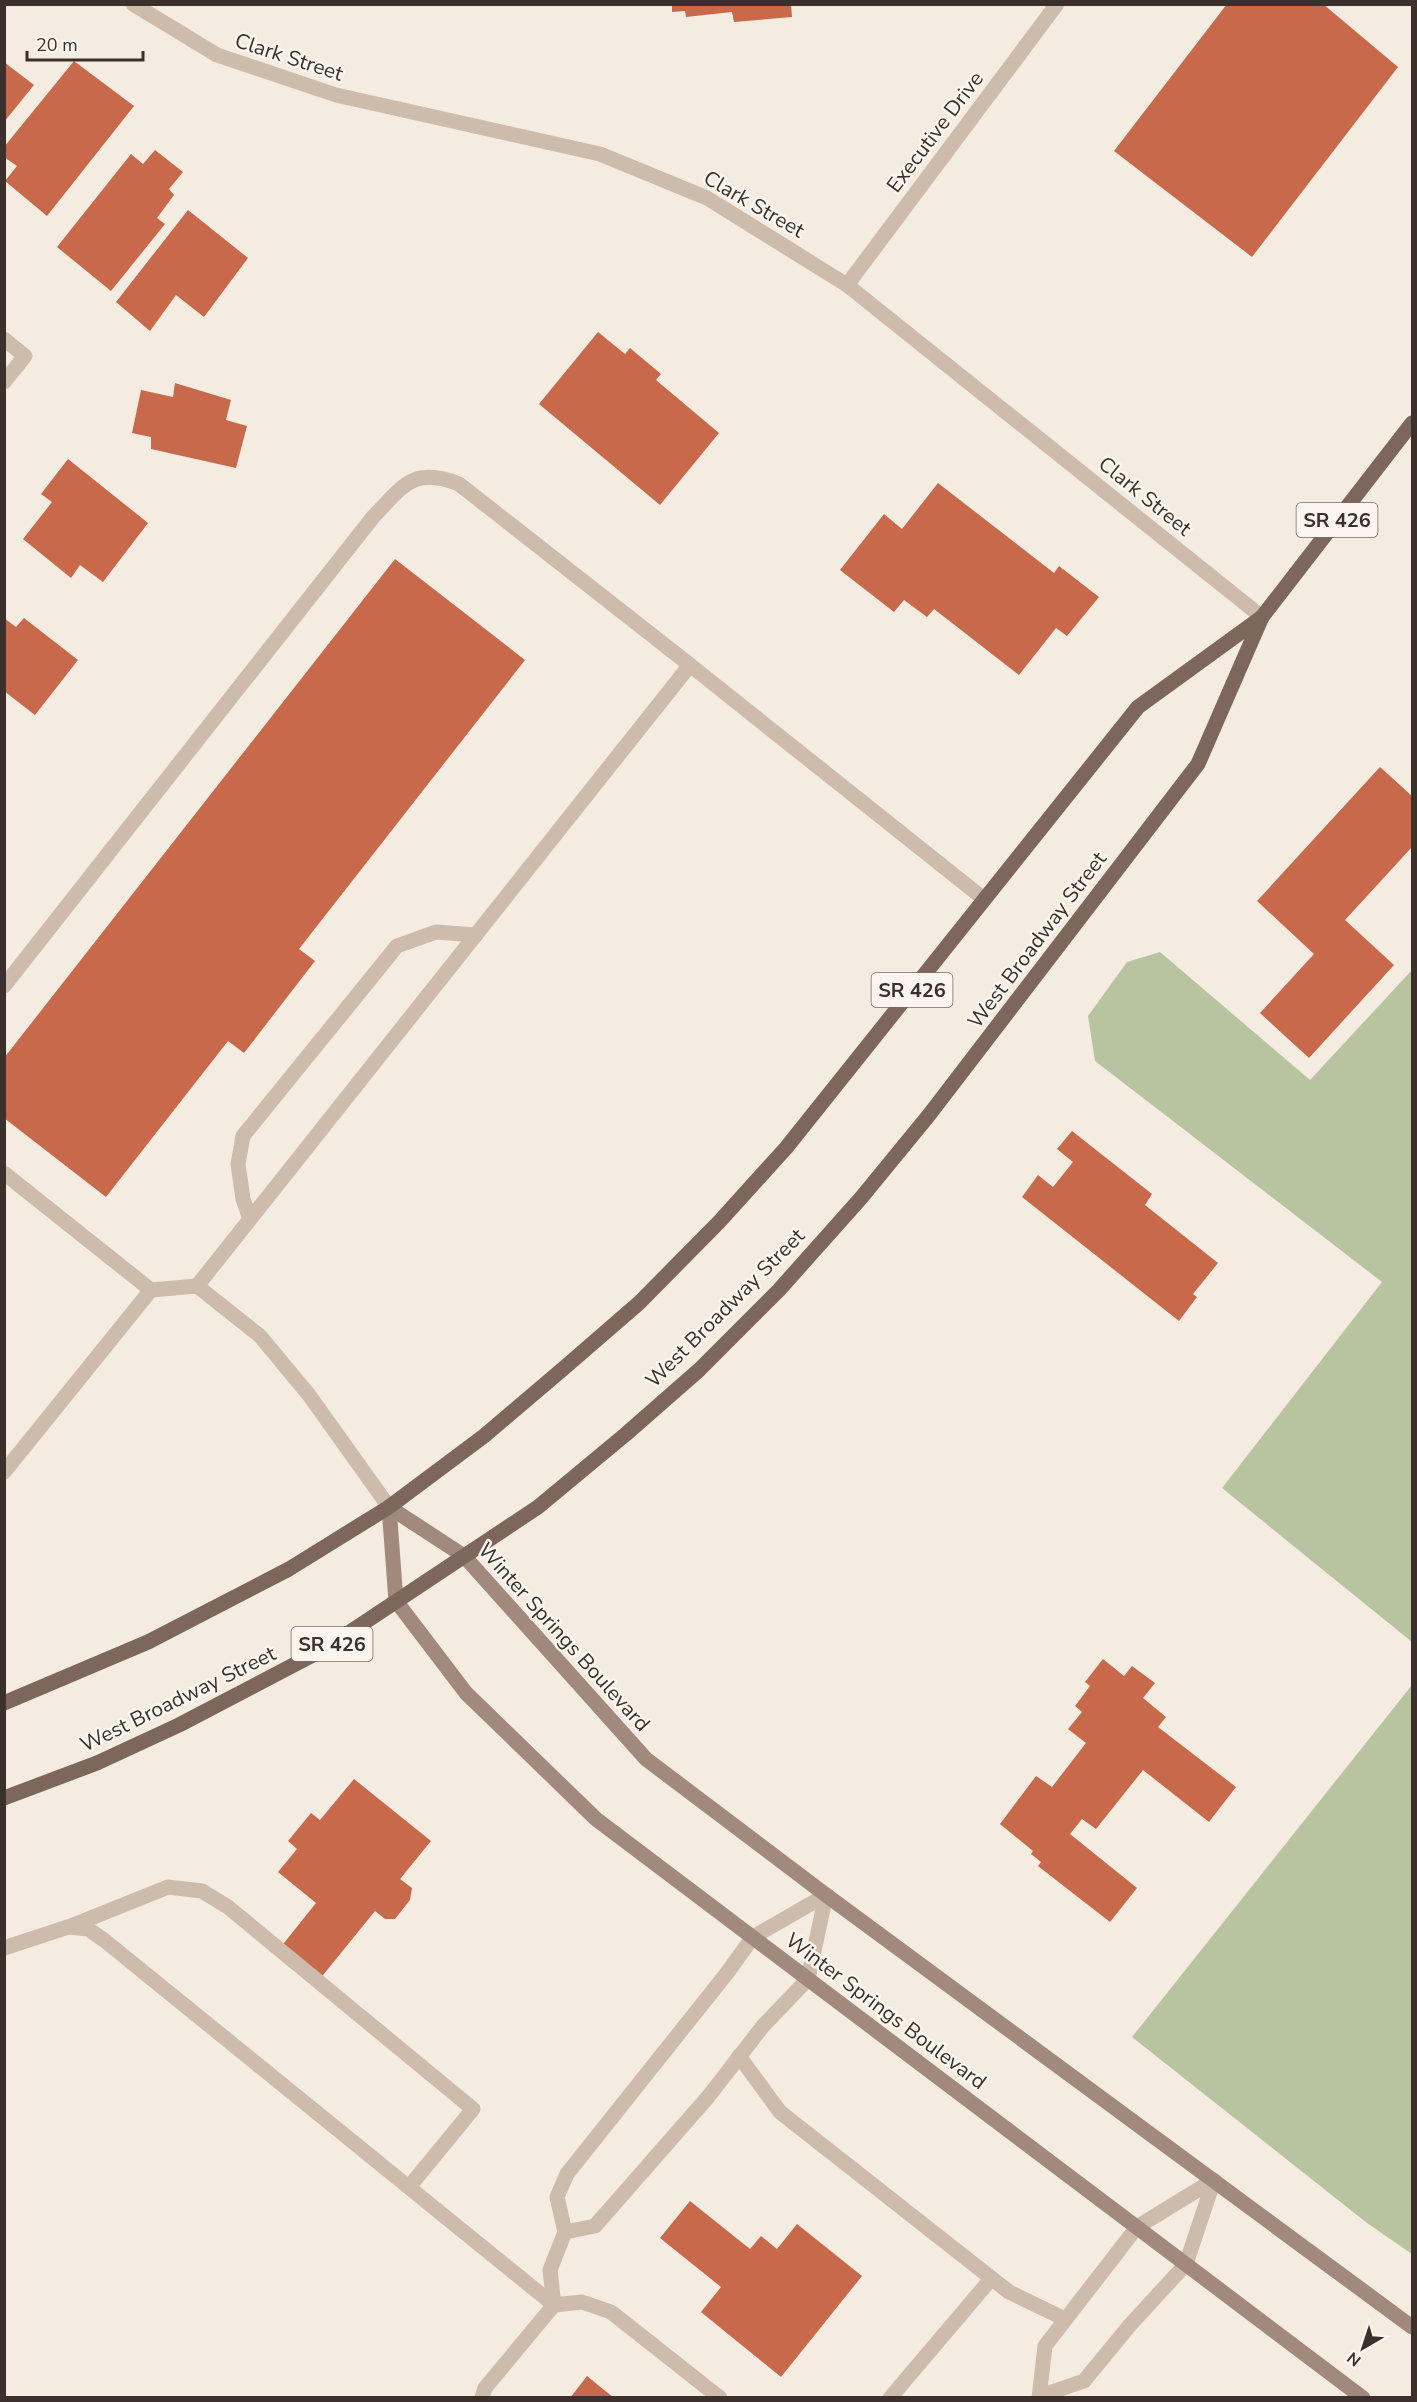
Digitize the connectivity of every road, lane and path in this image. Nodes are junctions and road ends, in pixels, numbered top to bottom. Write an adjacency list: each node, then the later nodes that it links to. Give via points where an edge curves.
1 (133, 4): 3 (street, Clark Street, via 217,55 336,95 600,154 707,198)
2 (1057, 4): 3 (street, Executive Drive)
3 (847, 285): 7 (street, Clark Street)
4 (4, 339): 5 (street, via 25,356)
5 (4, 382)
6 (1413, 423): 7 (main road, West Broadway Street / SR 426)
7 (1262, 617): 9 (main road, West Broadway Street / SR 426, via 1138,707); 18 (main road, West Broadway Street / SR 426, via 1198,764 861,1198 779,1290 691,1377 538,1507)
8 (690, 665): 9 (street); 10 (street); 11 (street, via 459,484 440,476 407,482 373,517)
9 (984, 899): 17 (main road, West Broadway Street / SR 426, via 786,1148 719,1222 639,1303 484,1436)
10 (476, 935): 13 (street); 13 (street, via 436,932 397,946 243,1136 238,1164)
11 (4, 986)
12 (4, 1173): 15 (street)
13 (250, 1219): 14 (street)
14 (197, 1286): 15 (street); 17 (street, via 260,1336 309,1395)
15 (151, 1290): 16 (street)
16 (4, 1472)
17 (389, 1507): 18 (street, Winter Springs Boulevard); 19 (street); 20 (main road, West Broadway Street / SR 426, via 289,1569 148,1642)
18 (464, 1556): 19 (main road, West Broadway Street / SR 426); 22 (street, Winter Springs Boulevard, via 646,1759)
19 (396, 1601): 21 (main road, West Broadway Street / SR 426, via 326,1648 179,1725 97,1763); 24 (street, Winter Springs Boulevard, via 466,1693 596,1819)
20 (4, 1703)
21 (4, 1798)
22 (826, 1895): 24 (street); 26 (street); 28 (street, Winter Springs Boulevard)
23 (68, 1927): 25 (street); 29 (street, via 88,1929 104,1940); 29 (street, via 168,1887 202,1892 228,1907 473,2109)
24 (753, 1937): 26 (street, Winter Springs Boulevard); 31 (street, via 567,2174 557,2198)
25 (4, 1948)
26 (808, 1979): 27 (street); 30 (street, Winter Springs Boulevard)
27 (739, 2056): 31 (street, via 596,2226); 33 (street, via 780,2112)
28 (1214, 2180): 30 (street); 32 (street); 36 (street, Winter Springs Boulevard)
29 (409, 2187): 34 (street)
30 (1137, 2227): 32 (street, Winter Springs Boulevard); 35 (street)
31 (565, 2232): 34 (street, via 550,2270)
32 (1186, 2264): 40 (street, via 1084,2381); 41 (street, Winter Springs Boulevard)
33 (992, 2279): 35 (street, via 1009,2292); 39 (street)
34 (554, 2305): 37 (street, via 485,2388); 38 (street, via 582,2302 611,2312)
35 (1065, 2319): 40 (street, via 1045,2346)
36 (1413, 2327)
37 (482, 2397)
38 (720, 2397)
39 (890, 2397)
40 (1039, 2397)
41 (1363, 2397)

